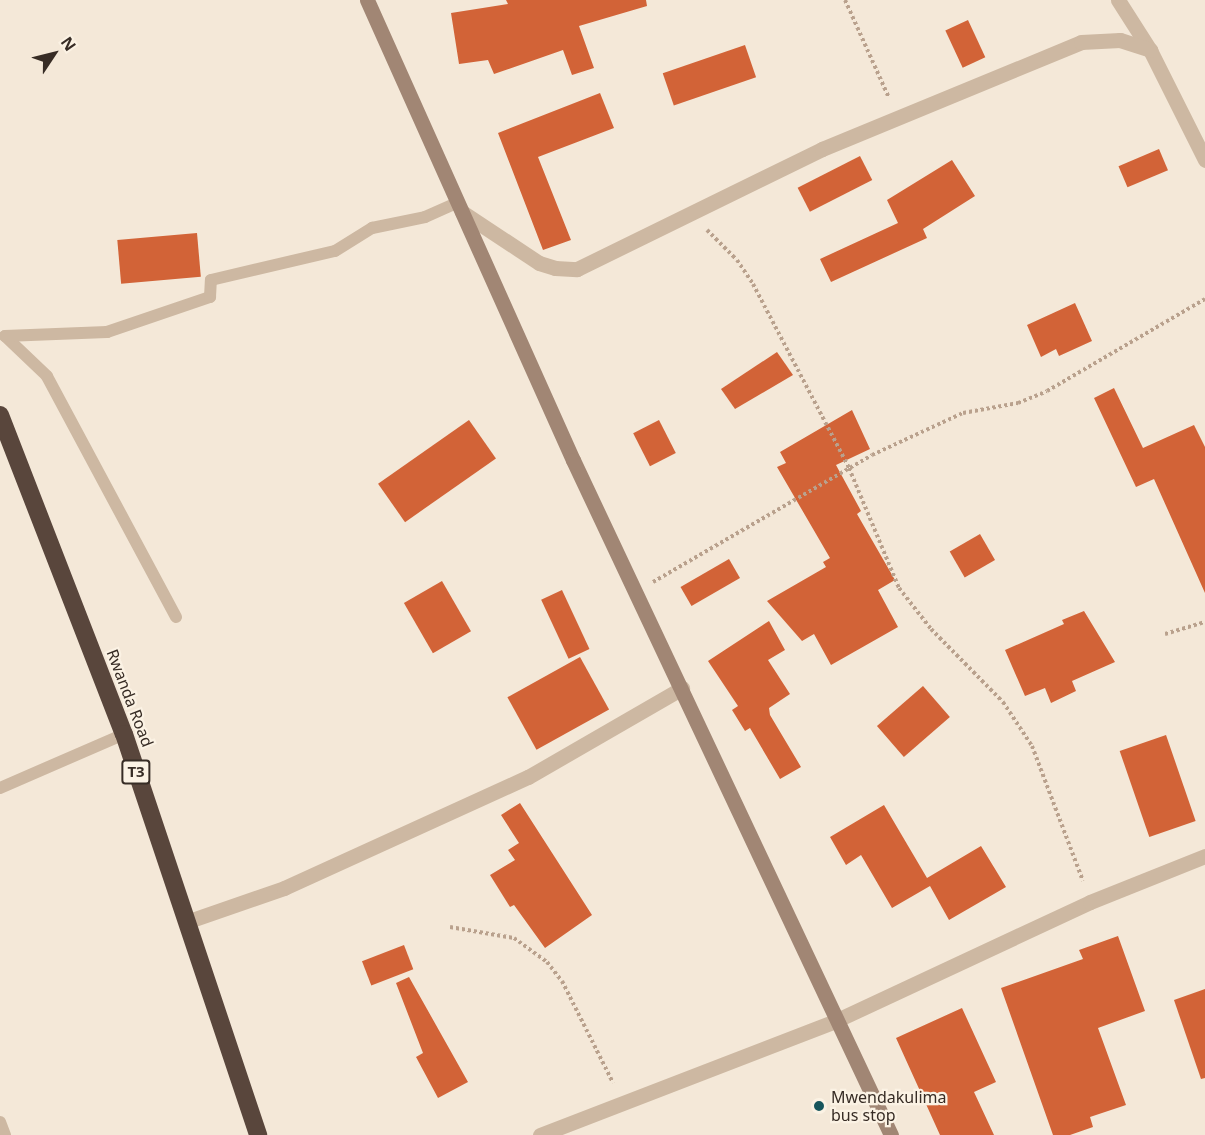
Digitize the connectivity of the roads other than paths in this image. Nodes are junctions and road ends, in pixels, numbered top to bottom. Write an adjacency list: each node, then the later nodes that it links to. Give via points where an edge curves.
1 (367, 0): 5 (street)
2 (1118, 0): 3 (street)
3 (1150, 50): 4 (street); 5 (street, via 1120,40 1080,42 897,118 688,213 577,269 539,263)
4 (1205, 160)
5 (460, 207): 7 (lane, via 372,228 335,251 211,280 210,297 107,332 5,336 47,376); 8 (street, via 573,460)
6 (0, 415): 9 (highway, Rwanda Road / T3)
7 (176, 617)
8 (682, 688): 12 (street, via 528,777 284,888); 13 (street)
9 (124, 734): 10 (lane); 12 (highway, Rwanda Road / T3)
10 (0, 788)
11 (1205, 856): 13 (street, via 1090,902)
12 (186, 922): 16 (highway, Rwanda Road / T3)
13 (835, 1021): 17 (street); 18 (street)
14 (0, 1122): 15 (lane)
15 (5, 1135)
16 (258, 1135)
17 (540, 1135)
18 (891, 1135)

